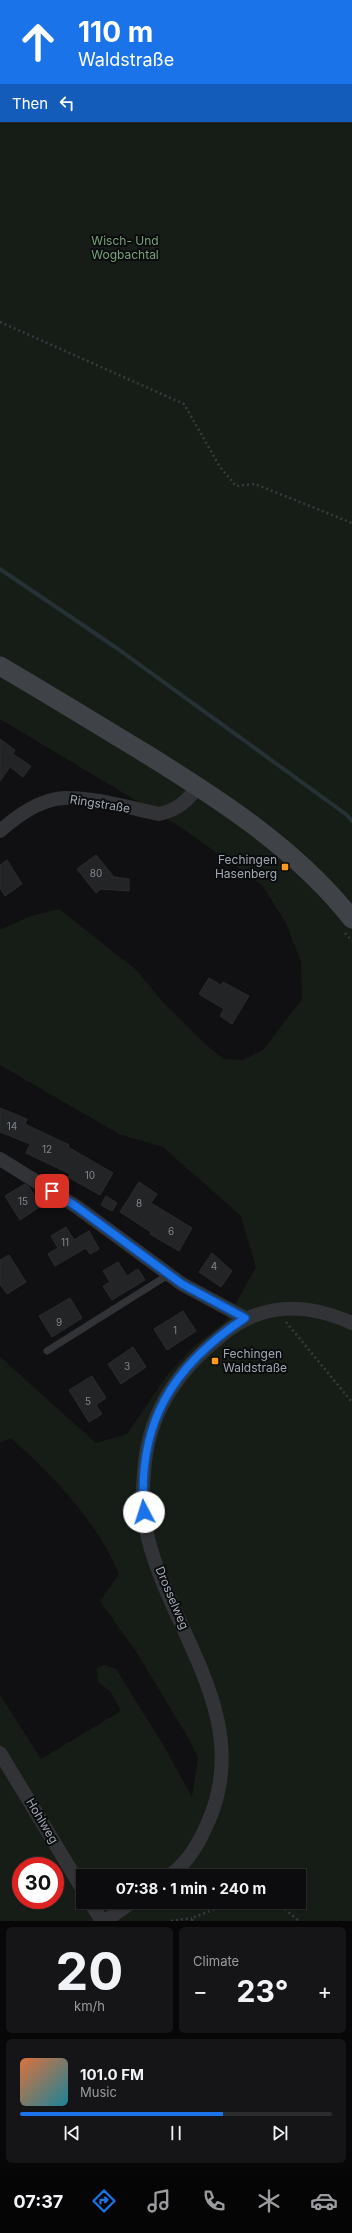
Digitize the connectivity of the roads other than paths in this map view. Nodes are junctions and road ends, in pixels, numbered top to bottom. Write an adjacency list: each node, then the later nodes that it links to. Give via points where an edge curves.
1 (0, 666): 2 (main road)
2 (198, 786): 3 (street, Ringstraße, via 191,797 173,811 159,814 67,797 28,809); 4 (main road, via 255,826 286,852)
3 (0, 831)
4 (352, 919)
5 (0, 1159): 6 (street, via 77,1207)
6 (168, 1275): 7 (street); 9 (lane)
7 (245, 1318): 8 (street, Drosselweg, via 275,1309 315,1311); 11 (street, Drosselweg, via 228,1329 181,1374 166,1395 155,1419 146,1453 142,1487 145,1524 161,1576 215,1705 222,1741 222,1775 215,1806 202,1837 190,1856)
8 (352, 1323)
9 (47, 1351)
10 (0, 1752): 12 (street, Hohlweg)
11 (176, 1869)
12 (76, 1878)
13 (94, 1909): 15 (street)
14 (122, 1909): 16 (street)
15 (102, 1921)
16 (105, 1921)

